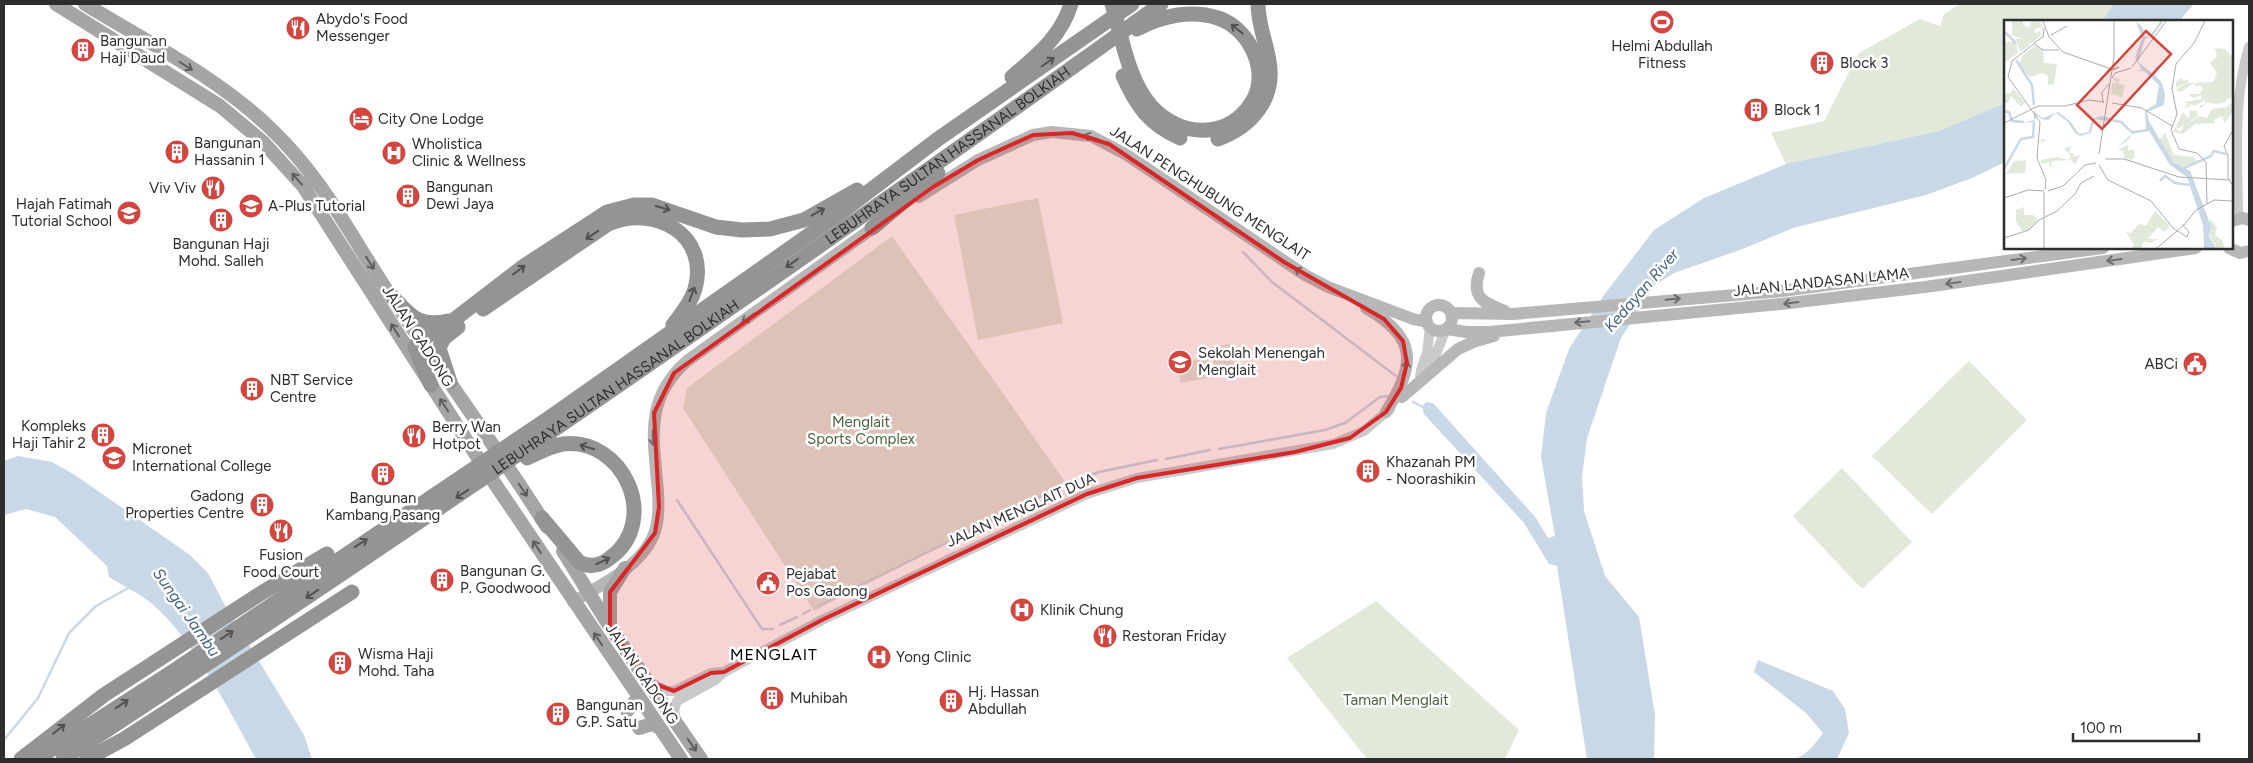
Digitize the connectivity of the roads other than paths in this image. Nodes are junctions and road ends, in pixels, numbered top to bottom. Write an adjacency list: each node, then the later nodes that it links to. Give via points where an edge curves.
1 (56, 4): 34 (main road, JALAN GADONG, one-way to 1, via 308,194 263,142 208,98)
2 (85, 4): 23 (main road, JALAN GADONG, one-way to 23, via 215,84 269,127 324,188)
3 (1072, 4): 13 (highway, via 1064,25 1041,52)
4 (1103, 4): 11 (highway, via 1123,76 1132,96 1145,115 1162,130 1181,138 1201,141 1218,138 1238,131 1252,119 1261,107 1268,85 1270,63)
5 (1112, 4): 11 (highway, via 1137,85 1151,106 1169,122 1190,130 1209,131 1226,126 1242,114 1253,101)
6 (1132, 4): 13 (highway, LEBUHRAYA SULTAN HASSANAL BOLKIAH, one-way to 6)
7 (1162, 4): 9 (highway, LEBUHRAYA SULTAN HASSANAL BOLKIAH)
8 (1258, 4): 11 (highway)
9 (1101, 47): 11 (highway, one-way to 9, via 1238,27 1217,18 1195,14 1159,20); 12 (highway, LEBUHRAYA SULTAN HASSANAL BOLKIAH)
10 (2249, 47): 15 (street, via 2242,69 2238,115)
11 (1260, 50)
12 (1024, 102): 16 (highway); 31 (highway, LEBUHRAYA SULTAN HASSANAL BOLKIAH, one-way to 31)
13 (938, 139): 14 (highway, LEBUHRAYA SULTAN HASSANAL BOLKIAH)
14 (906, 163): 26 (highway, one-way to 14, via 524,266 607,212 634,205 652,205 716,227 770,229 804,220); 31 (highway, LEBUHRAYA SULTAN HASSANAL BOLKIAH)
15 (2240, 220)
16 (872, 228): 22 (main road, JALAN PENGHUBUNG MENGLAIT, one-way to 16, via 1284,262 1109,144 1091,136 1072,133 1052,132 1007,146 953,175); 40 (main road, JALAN PENGHUBUNG MENGLAIT, one-way to 40, via 674,373 654,413 658,521 649,545)
17 (2095, 249): 25 (main road, JALAN LANDASAN LAMA, one-way to 17, via 1782,291)
18 (2189, 249): 29 (main road, JALAN LANDASAN LAMA, one-way to 29, via 1925,288)
19 (2231, 249): 20 (main road, via 2240,253)
20 (2249, 251)
21 (1479, 273): 25 (main road, via 1476,282 1480,298)
22 (1328, 287): 27 (main road, JALAN PENGHUBUNG MENGLAIT); 36 (main road, one-way to 22, via 1406,374 1407,353 1403,341 1384,319)
23 (390, 295): 26 (highway, via 420,322); 30 (main road, JALAN GADONG)
24 (1452, 313): 25 (main road, JALAN LANDASAN LAMA); 27 (main road, via 1441,305 1433,306 1427,313); 28 (main road, via 1452,321)
25 (1513, 314)
26 (454, 319): 30 (highway)
27 (1428, 324): 28 (main road, via 1436,331); 32 (street, JALAN MENGLAIT DUA, via 1427,353)
28 (1446, 329): 29 (main road, JALAN LANDASAN LAMA, via 1466,332); 32 (street, JALAN MENGLAIT DUA, via 1435,356)
29 (1518, 329): 35 (main road, via 1458,349)
30 (421, 340): 33 (main road, JALAN GADONG); 34 (highway, via 415,348)
31 (670, 340): 33 (highway, one-way to 33, via 695,289 694,255 684,237 672,226 653,218 624,218 608,224 450,332 439,348); 37 (highway, LEBUHRAYA SULTAN HASSANAL BOLKIAH); 46 (highway, LEBUHRAYA SULTAN HASSANAL BOLKIAH, one-way to 31, via 349,551)
32 (1418, 378): 35 (street, JALAN MENGLAIT DUA)
33 (450, 382): 38 (main road, JALAN GADONG, one-way to 38)
34 (431, 385): 43 (main road, JALAN GADONG, one-way to 34)
35 (1402, 397): 36 (street, JALAN MENGLAIT DUA)
36 (1386, 412): 45 (street, JALAN MENGLAIT DUA, via 1364,431 1333,444 1146,476 1087,494 815,624)
37 (481, 481): 38 (highway, one-way to 37, via 579,562 586,566 602,563 618,551 630,534 634,514 632,491 612,460 588,447 571,444 545,450); 46 (highway, LEBUHRAYA SULTAN HASSANAL BOLKIAH, one-way to 46)
38 (542, 518): 42 (main road, JALAN GADONG)
39 (326, 554): 53 (highway, one-way to 39, via 104,695)
40 (625, 568): 42 (main road, JALAN PENGHUBUNG MENGLAIT); 44 (main road, via 610,592)
41 (352, 592): 56 (highway, via 124,739)
42 (589, 592): 43 (main road, JALAN PENGHUBUNG MENGLAIT); 44 (main road, JALAN GADONG)
43 (573, 602): 48 (main road, JALAN GADONG, one-way to 43)
44 (610, 627): 47 (main road, JALAN GADONG)
45 (724, 672): 47 (street, JALAN MENGLAIT DUA, via 711,673 674,692); 50 (street, JALAN MENGLAIT DUA, via 677,700 674,710)
46 (176, 678): 54 (highway, LEBUHRAYA SULTAN HASSANAL BOLKIAH, one-way to 46); 55 (highway, LEBUHRAYA SULTAN HASSANAL BOLKIAH)
47 (647, 681): 50 (main road, JALAN GADONG)
48 (638, 698): 49 (main road); 51 (main road, JALAN GADONG)
49 (627, 711)
50 (676, 722): 58 (main road, JALAN GADONG, one-way to 58)
51 (659, 727): 52 (main road, via 652,724); 57 (main road, JALAN GADONG)
52 (639, 728)
53 (21, 759)
54 (37, 759)
55 (63, 759)
56 (87, 759)
57 (681, 759)
58 (702, 759)

